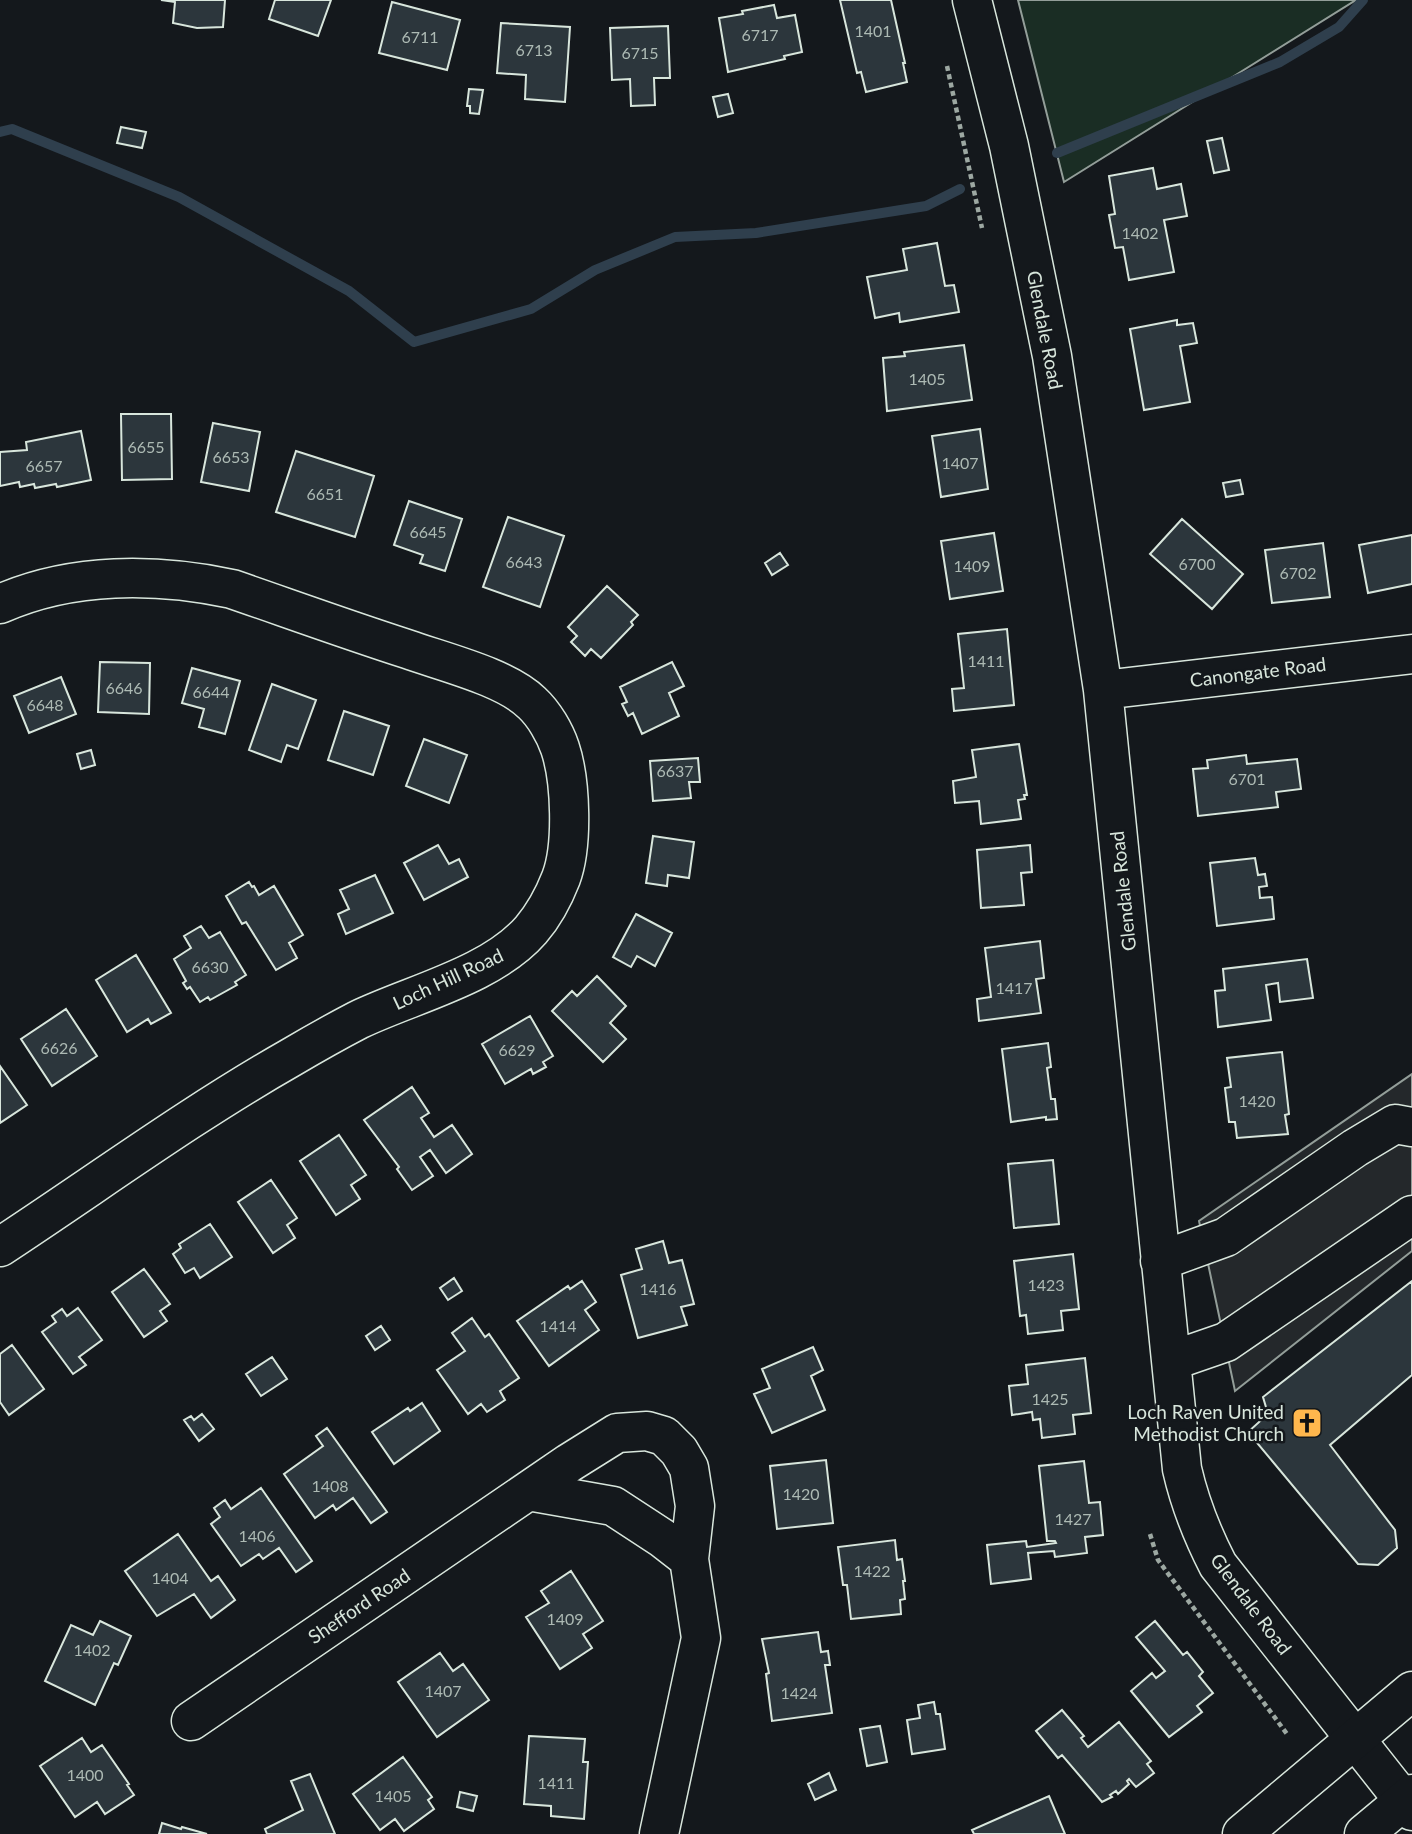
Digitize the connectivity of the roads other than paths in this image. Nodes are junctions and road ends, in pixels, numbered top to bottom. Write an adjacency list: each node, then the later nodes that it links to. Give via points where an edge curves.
1 (972, 0): 4 (street, Glendale Road, via 1009,146 1052,356)
2 (0, 604): 7 (street, Loch Hill Road, via 88,581 192,580 232,589 470,671 511,687 545,719 560,747 568,823 561,878 543,912 513,948 491,963 358,1020 287,1059)
3 (1412, 654): 4 (street, Canongate Road)
4 (1103, 690): 8 (street, Glendale Road)
5 (1412, 1127): 8 (street, via 1395,1124 1226,1237)
6 (1412, 1214): 9 (street, via 1226,1342)
7 (0, 1247)
8 (1160, 1261): 9 (street, Glendale Road)
9 (1171, 1361): 14 (street, Glendale Road, via 1182,1469 1203,1536 1218,1565)
10 (528, 1491): 11 (street, via 613,1506); 11 (street, Shefford Road, via 617,1433 647,1431 664,1436 689,1468 695,1506); 13 (street, Shefford Road)
11 (689, 1559): 16 (street, Shefford Road, via 701,1638)
12 (1412, 1691): 14 (street)
13 (191, 1721)
14 (1356, 1738): 15 (street, Glendale Road); 17 (street)
15 (1409, 1802): 18 (street)
16 (659, 1834)
17 (1242, 1834)
18 (1364, 1834)

